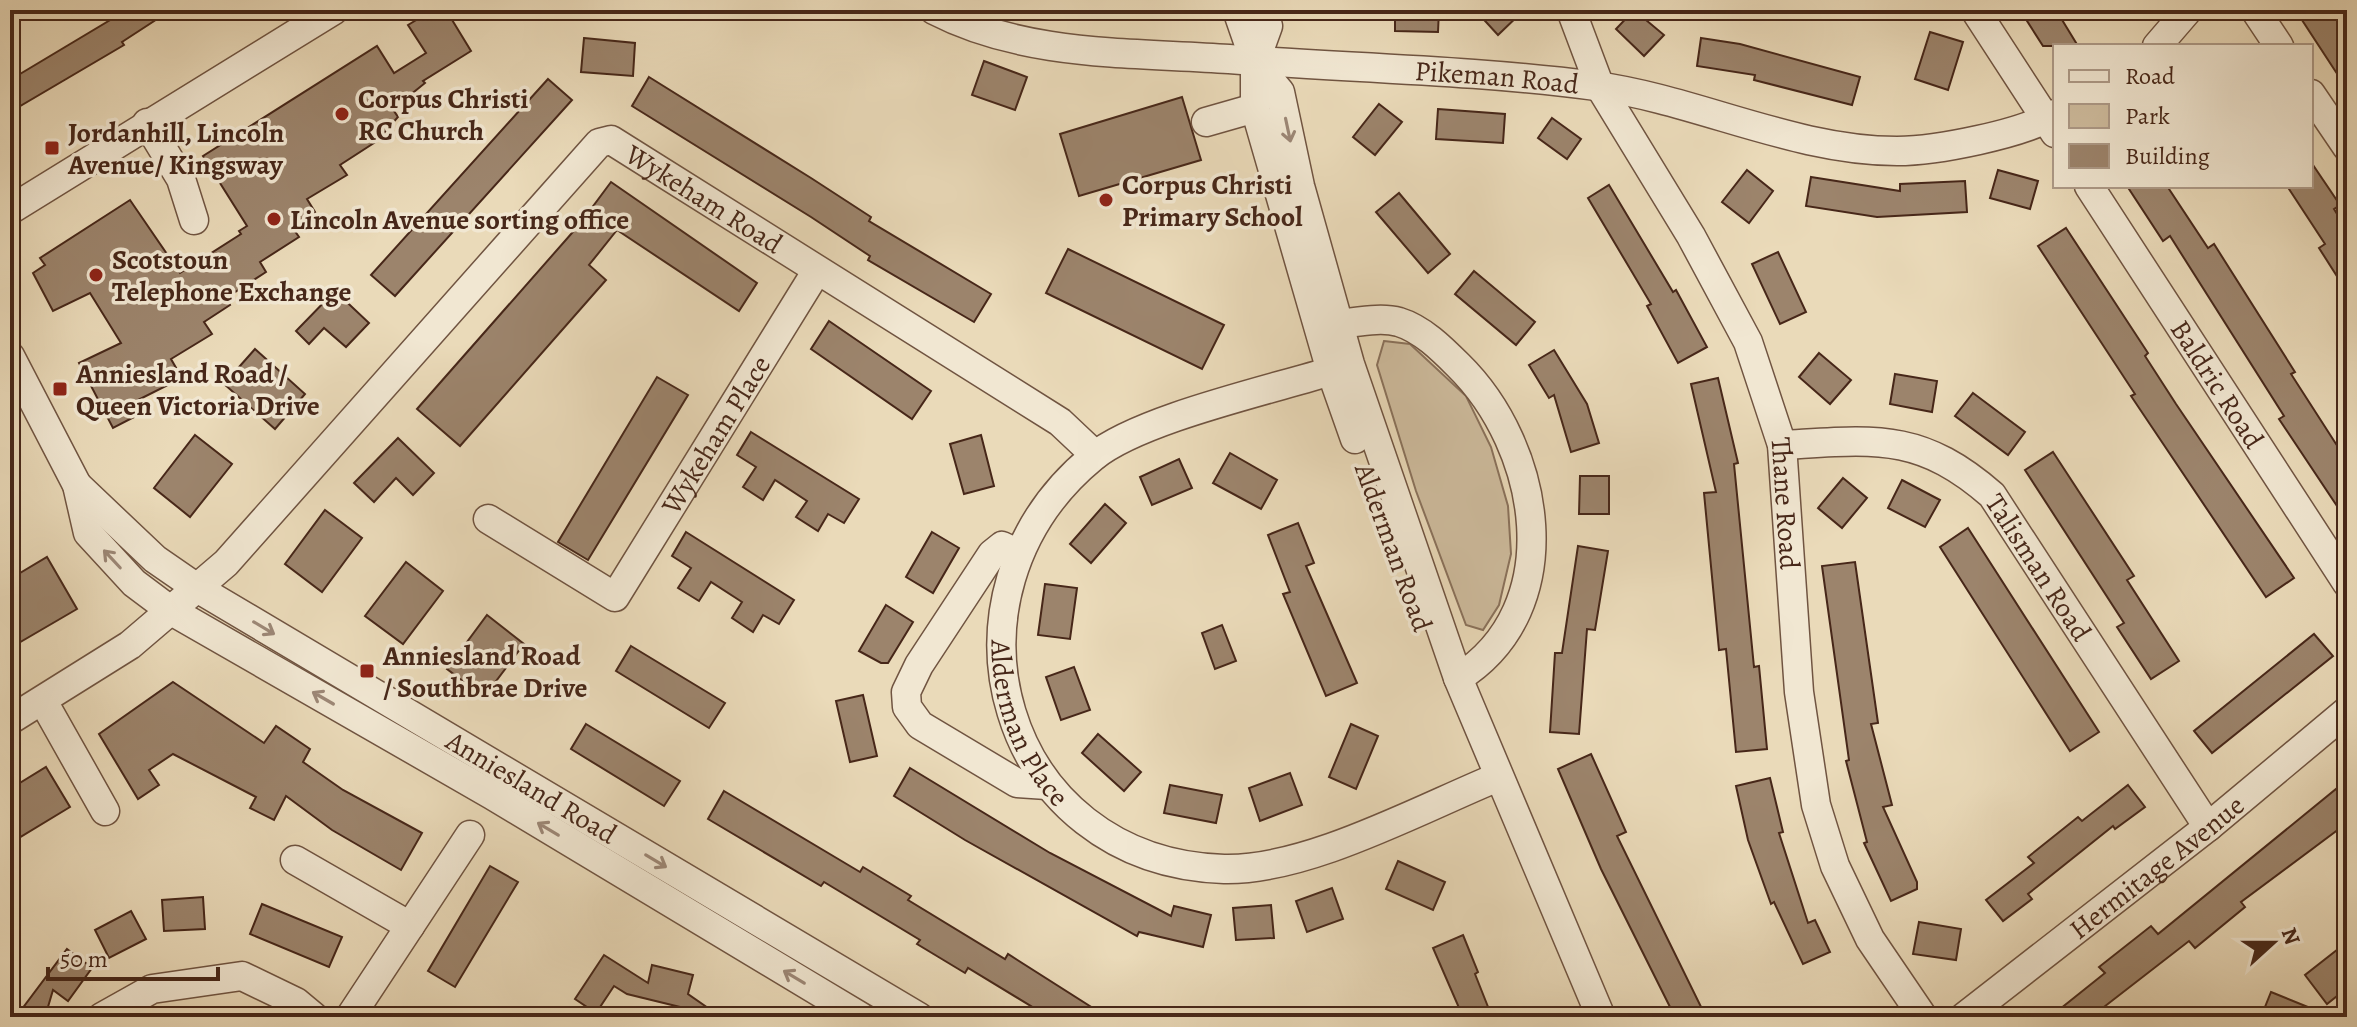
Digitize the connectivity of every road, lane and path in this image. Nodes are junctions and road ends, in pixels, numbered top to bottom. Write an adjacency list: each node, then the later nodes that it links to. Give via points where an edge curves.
1 (334, 10): 17 (street)
2 (934, 10): 11 (street, Pikeman Road, via 970,28 1071,51)
3 (1237, 10): 11 (street, Alderman Road)
4 (1263, 10): 11 (street, Alderman Road, via 1268,26)
5 (1571, 10): 12 (street, Thane Road)
6 (1975, 10): 16 (street)
7 (2188, 10): 9 (street)
8 (2255, 10): 10 (street)
9 (2159, 44)
10 (2278, 44)
11 (1255, 62): 12 (street, Pikeman Road, via 1460,72); 14 (street, Alderman Road); 23 (street, Alderman Road, one-way to 23, via 1280,92)
12 (1600, 87): 16 (street, Pikeman Road, via 1843,146 1898,151); 26 (street, Thane Road, via 1748,342)
13 (2313, 97): 18 (street)
14 (1255, 108): 15 (street); 25 (street, Alderman Road)
15 (1206, 122)
16 (2052, 122)
17 (147, 123): 20 (street); 21 (street, via 181,179)
18 (2347, 147)
19 (2090, 188): 31 (street, Baldric Road)
20 (10, 210)
21 (194, 220)
22 (816, 272): 27 (street, Wykeham Road, via 1060,422); 29 (street, Wykeham Place, via 615,597); 32 (street, Wykeham Road, via 611,140 599,143 226,563)
23 (1339, 324): 34 (street, Alderman Road); 34 (street, via 1401,322 1443,350 1499,416 1522,467 1532,527 1522,591 1498,647)
24 (10, 356): 28 (street, Anniesland Road)
25 (1331, 371): 27 (street, Alderman Place, via 1157,425); 38 (street, Alderman Road)
26 (1782, 445): 41 (street, Talisman Road, via 1876,440 1910,445 1970,476 1992,495); 52 (street, Thane Road, via 1799,692 1816,805 1835,866 1870,939)
27 (1095, 455): 30 (street, Alderman Place, via 1040,515)
28 (77, 485): 32 (street, Anniesland Road, via 155,559); 33 (street, Anniesland Road, one-way to 28, via 134,583 88,533)
29 (488, 519)
30 (1019, 554): 39 (street, Alderman Place, via 1009,582 1001,674 1019,737); 39 (street, via 1002,546 992,554 919,665 906,692 907,707 920,725 1017,783)
31 (2347, 583)
32 (197, 588): 33 (street, Wykeham Road); 45 (street, Anniesland Road, one-way to 45)
33 (170, 610): 35 (street, Wykeham Road, via 106,663); 49 (street, Anniesland Road, one-way to 33, via 492,795)
34 (1458, 678): 38 (street, Alderman Road)
35 (43, 701): 37 (street, Wykeham Road); 40 (street)
36 (2347, 711): 41 (street, Hermitage Avenue)
37 (10, 720)
38 (1488, 781): 39 (street, Alderman Place, via 1300,857 1224,869 1142,853 1077,813); 50 (street, Alderman Road); 51 (street, Alderman Road)
39 (1047, 785)
40 (105, 811)
41 (2208, 827): 53 (street, Hermitage Avenue)
42 (470, 835): 44 (street)
43 (295, 860): 44 (street)
44 (410, 926): 48 (street)
45 (911, 1015)
46 (102, 1017): 47 (street, via 152,989 242,976 296,1002)
47 (314, 1017)
48 (350, 1017)
49 (861, 1017)
50 (1581, 1017)
51 (1601, 1017)
52 (1923, 1017)
53 (1964, 1017)

